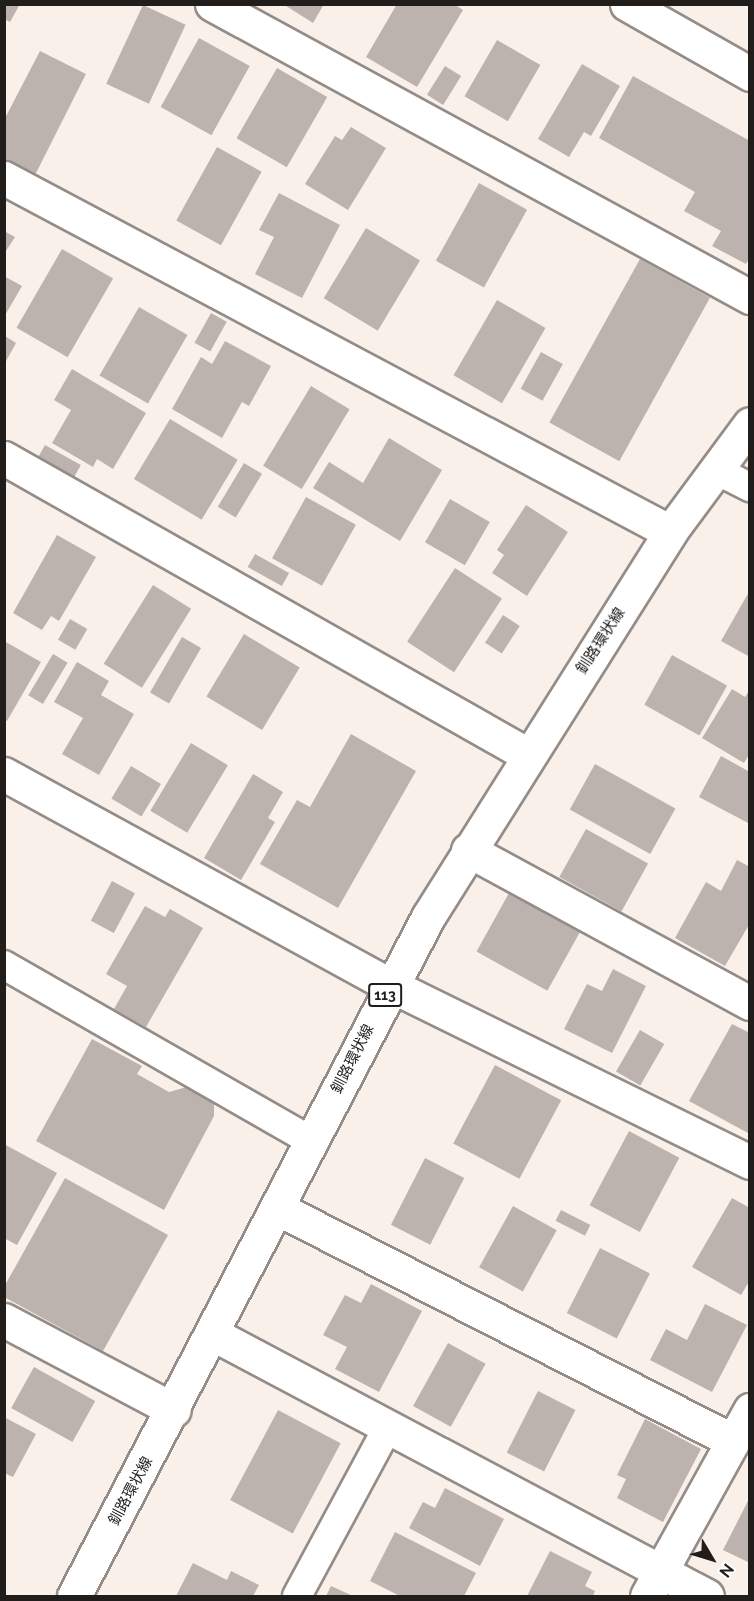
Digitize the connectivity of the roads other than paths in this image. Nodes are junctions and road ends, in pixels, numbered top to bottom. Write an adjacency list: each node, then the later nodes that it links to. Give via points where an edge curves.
1 (212, 4): 5 (street)
2 (627, 4): 3 (street)
3 (750, 74)
4 (4, 178): 10 (street)
5 (750, 297)
6 (750, 424): 8 (street, 釧路環状線 / 113)
7 (4, 458): 11 (street)
8 (716, 470): 9 (lane); 10 (street, 釧路環状線 / 113)
9 (750, 487)
10 (670, 532): 11 (street, 釧路環状線 / 113)
11 (528, 755): 13 (street, 釧路環状線 / 113)
12 (4, 774): 15 (street)
13 (468, 850): 15 (street, 釧路環状線 / 113); 16 (street)
14 (4, 965): 17 (lane)
15 (390, 985): 17 (street, 釧路環状線 / 113); 18 (street)
16 (750, 1003)
17 (311, 1141): 19 (street, 釧路環状線 / 113)
18 (750, 1162)
19 (277, 1208): 21 (street, 釧路環状線 / 113); 25 (street)
20 (4, 1320): 22 (street)
21 (213, 1334): 22 (street, 釧路環状線 / 113); 24 (street)
22 (174, 1410): 27 (street, 釧路環状線 / 113)
23 (750, 1410): 25 (street)
24 (388, 1427): 26 (street); 28 (lane)
25 (733, 1442): 26 (street)
26 (654, 1584): 29 (street)
27 (74, 1596)
28 (297, 1596)
29 (707, 1596)

